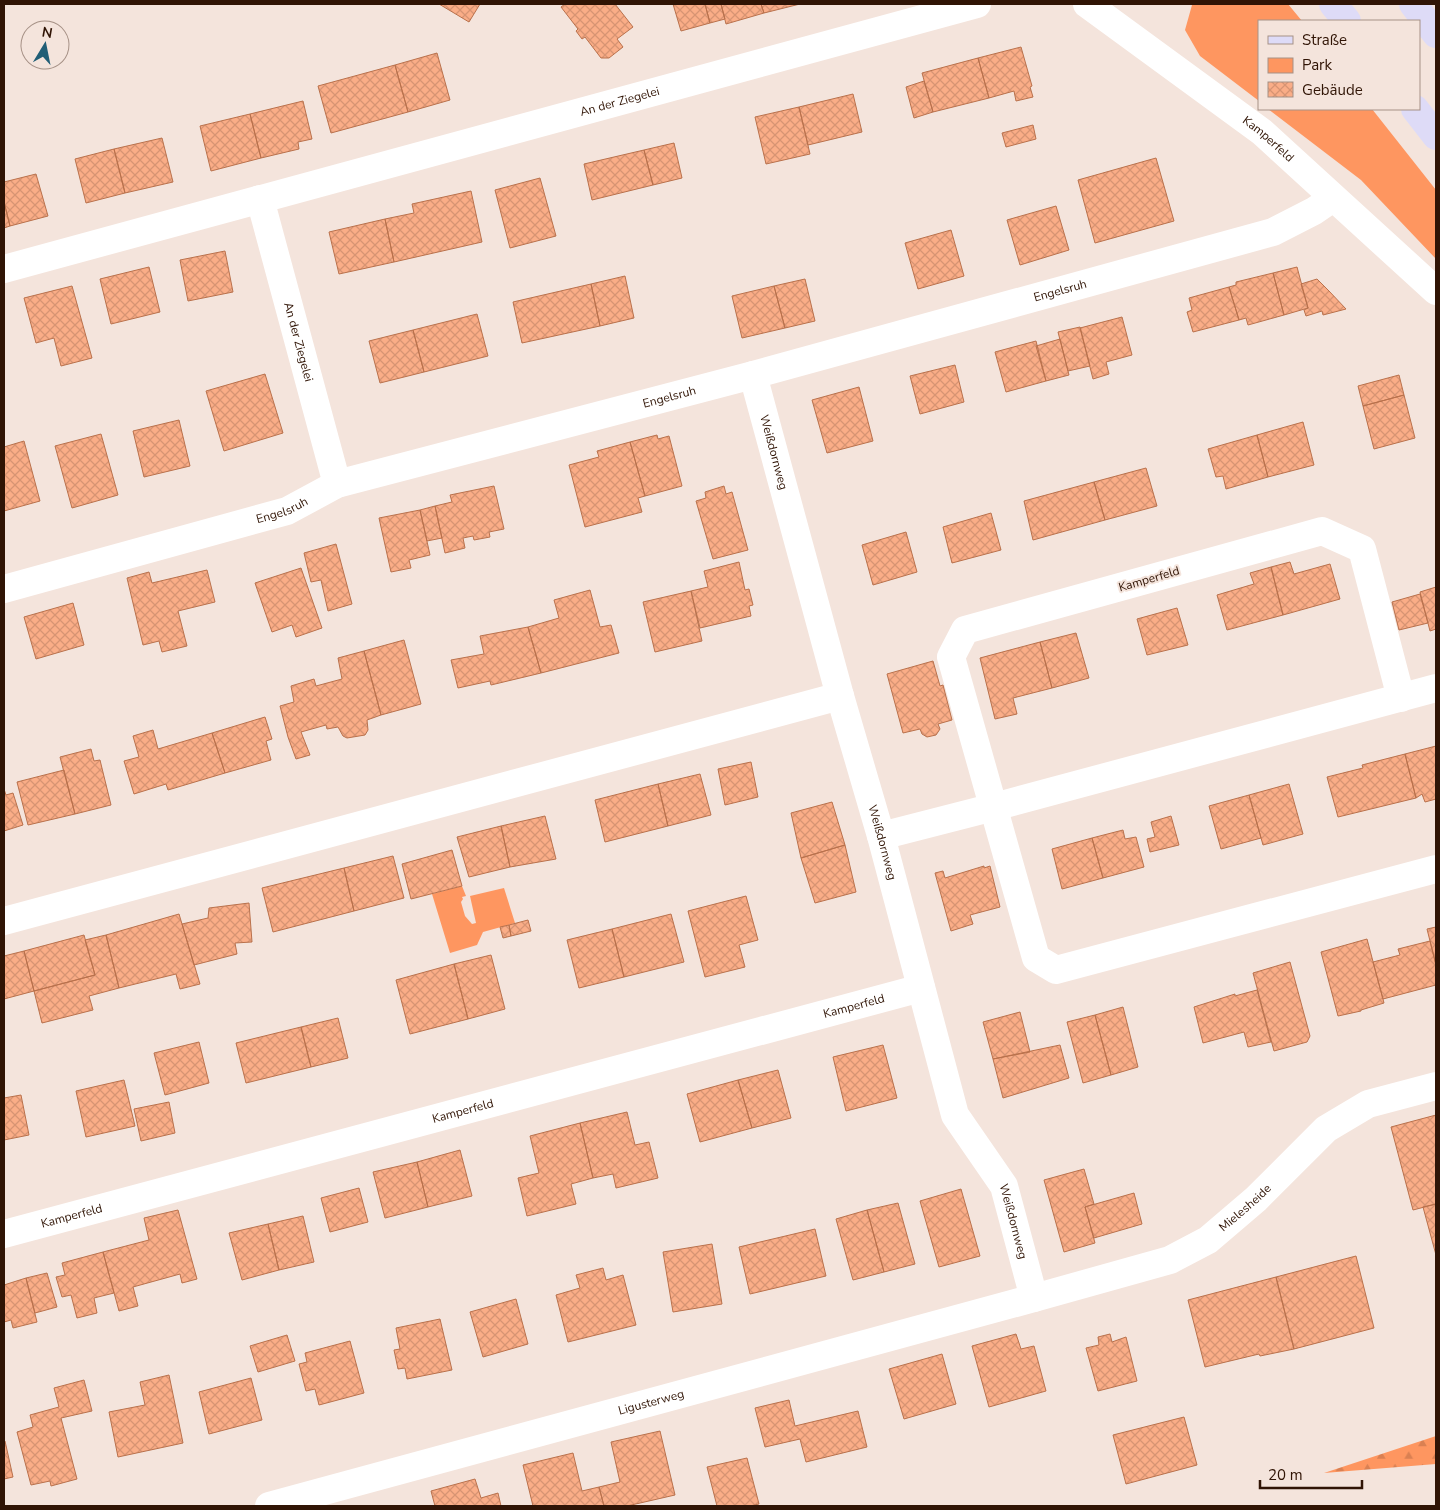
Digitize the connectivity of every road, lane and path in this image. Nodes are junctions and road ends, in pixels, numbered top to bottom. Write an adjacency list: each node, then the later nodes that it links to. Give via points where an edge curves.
1 (977, 4): 10 (street, An der Ziegelei)
2 (1087, 4): 9 (street, Kamperfeld, via 1262,132)
3 (1333, 4): 5 (main road)
4 (1413, 4): 6 (main road)
5 (1346, 20)
6 (1436, 34)
7 (1416, 110): 8 (main road)
8 (1436, 136)
9 (1333, 198): 12 (street, Kamperfeld); 13 (street, Engelsruh, via 1274,232)
10 (260, 199): 11 (street, An der Ziegelei); 14 (street, An der Ziegelei)
11 (4, 269)
12 (1436, 291)
13 (753, 375): 14 (street, Engelsruh); 17 (street, Weißdornweg)
14 (337, 484): 15 (street, Engelsruh, via 287,511)
15 (4, 589)
16 (1436, 688): 18 (street)
17 (840, 696): 20 (street, Weißdornweg); 22 (street)
18 (1401, 698): 19 (street); 19 (street, Kamperfeld, via 1362,549 1322,531 965,630 951,658)
19 (994, 808): 20 (street); 21 (street, Kamperfeld, via 1036,958 1056,970)
20 (882, 836): 23 (street, Weißdornweg)
21 (1436, 870)
22 (4, 921)
23 (921, 988): 25 (street, Kamperfeld); 26 (street, Weißdornweg, via 955,1115 1004,1186)
24 (1436, 1086): 26 (street, Mielesheide, via 1368,1104 1326,1128 1256,1199 1208,1240 1170,1260)
25 (4, 1234)
26 (1034, 1298): 27 (street, Ligusterweg)
27 (269, 1506)

